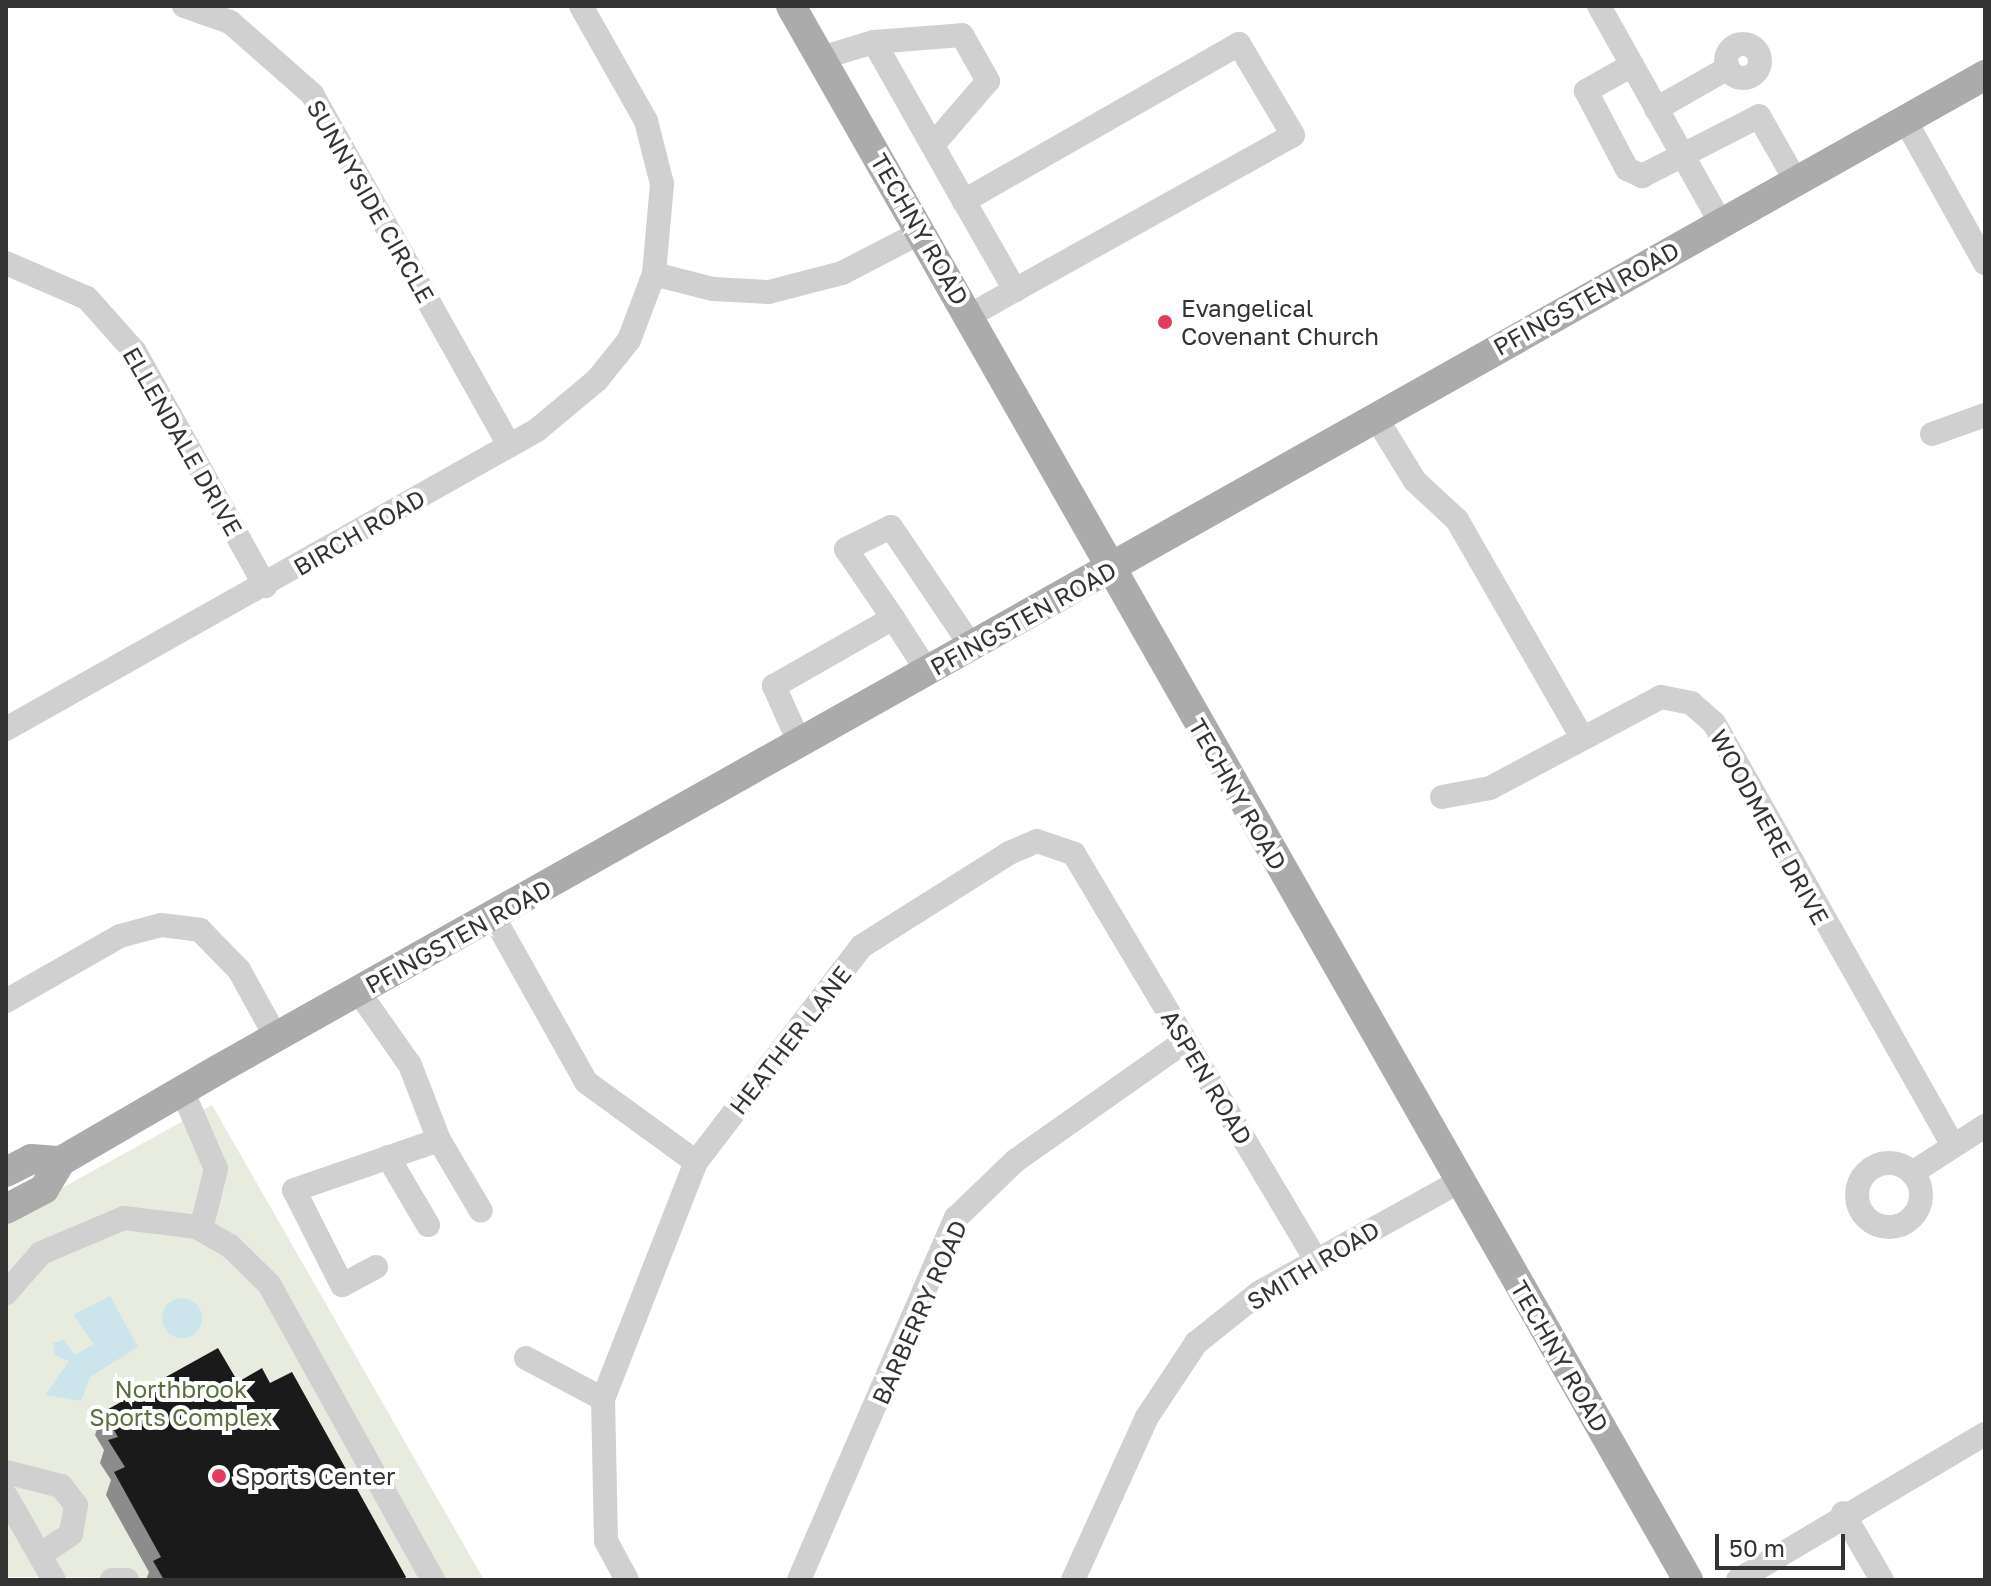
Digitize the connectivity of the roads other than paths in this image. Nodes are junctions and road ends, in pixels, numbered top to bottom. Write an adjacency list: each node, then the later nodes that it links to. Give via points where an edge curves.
1 (184, 6): 26 (street, SUNNYSIDE CIRCLE, via 230,22 312,94)
2 (581, 6): 20 (street, BIRCH ROAD, via 646,121 663,208)
3 (791, 6): 6 (main road, TECHNY ROAD)
4 (1599, 6): 7 (street)
5 (874, 42): 6 (street); 12 (street); 12 (street, via 962,35 988,81)
6 (821, 58): 17 (main road, TECHNY ROAD)
7 (1632, 65): 9 (street); 13 (street, via 1586,91 1627,169 1642,176)
8 (1985, 75): 11 (main road, PFINGSTEN ROAD)
9 (1656, 109): 10 (street, via 1736,73); 13 (street)
10 (1759, 116): 13 (street); 14 (street)
11 (1905, 120): 14 (main road, PFINGSTEN ROAD); 19 (street)
12 (933, 145): 15 (street)
13 (1682, 154): 16 (street)
14 (1796, 181): 16 (main road, PFINGSTEN ROAD)
15 (964, 201): 21 (street); 21 (street, via 1239,44 1293,135)
16 (1721, 223): 24 (main road, PFINGSTEN ROAD)
17 (921, 232): 20 (street, via 842,273 769,292 713,289); 22 (main road, TECHNY ROAD)
18 (6, 263): 28 (street, ELLENDALE DRIVE, via 87,298 135,352)
19 (1985, 263)
20 (654, 274): 26 (street, BIRCH ROAD, via 629,340 597,380)
21 (1015, 290): 22 (street)
22 (969, 316): 27 (main road, TECHNY ROAD)
23 (1985, 415): 25 (street)
24 (1375, 416): 27 (main road, PFINGSTEN ROAD); 33 (street, via 1415,481 1457,520)
25 (1932, 434)
26 (509, 445): 28 (street, BIRCH ROAD)
27 (1110, 570): 30 (main road, PFINGSTEN ROAD); 51 (main road, TECHNY ROAD)
28 (265, 586): 32 (street, BIRCH ROAD)
29 (893, 618): 30 (street, via 846,549 891,527); 31 (street); 34 (street, via 774,686)
30 (972, 647): 31 (main road, PFINGSTEN ROAD)
31 (928, 672): 34 (main road, PFINGSTEN ROAD)
32 (6, 729)
33 (1582, 737): 35 (street, WOODMERE DRIVE, via 1490,788); 45 (street, WOODMERE DRIVE, via 1661,697 1691,703 1714,723)
34 (800, 744): 37 (main road, PFINGSTEN ROAD)
35 (1442, 797)
36 (1097, 893): 41 (street, ASPEN ROAD); 48 (street, HEATHER LANE, via 1074,854 1037,841 862,946)
37 (493, 916): 38 (main road, PFINGSTEN ROAD); 48 (street, via 586,1082)
38 (358, 991): 40 (main road, PFINGSTEN ROAD); 44 (street, via 410,1065)
39 (6, 1001): 40 (street, via 120,936 161,925 200,930 239,970)
40 (276, 1037): 42 (main road, PFINGSTEN ROAD)
41 (1185, 1041): 56 (street, ASPEN ROAD); 71 (street, BARBERRY ROAD, via 1015,1161 956,1218)
42 (182, 1090): 47 (main road, PFINGSTEN ROAD); 55 (street, via 216,1169)
43 (1985, 1126): 45 (street)
44 (439, 1140): 46 (street); 53 (street)
45 (1951, 1142): 50 (street)
46 (388, 1157): 54 (street); 57 (street, via 294,1190 342,1285)
47 (61, 1161): 49 (main road, PFINGSTEN ROAD, via 31,1159); 52 (main road, PFINGSTEN ROAD, via 44,1189)
48 (696, 1162): 60 (street, HEATHER LANE)
49 (6, 1172)
50 (1912, 1173)
51 (1460, 1181): 56 (street, SMITH ROAD); 73 (main road, TECHNY ROAD)
52 (6, 1209)
53 (481, 1211)
54 (428, 1225)
55 (201, 1229): 58 (street, via 154,1216 81,1231 41,1253); 69 (street, via 269,1284)
56 (1316, 1260): 72 (street, SMITH ROAD, via 1260,1292 1196,1343 1173,1372)
57 (376, 1267)
58 (6, 1293)
59 (526, 1358): 60 (street)
60 (603, 1399): 70 (street, via 606,1541)
61 (1985, 1434): 64 (street)
62 (6, 1472): 65 (street, via 61,1486 76,1505 71,1534)
63 (6, 1496): 65 (street)
64 (1843, 1513): 74 (street); 75 (street)
65 (40, 1555): 66 (street)
66 (54, 1580)
67 (112, 1580): 68 (street)
68 (127, 1580)
69 (433, 1580)
70 (627, 1580)
71 (799, 1580)
72 (1073, 1580)
73 (1688, 1580)
74 (1738, 1580)
75 (1882, 1580)

